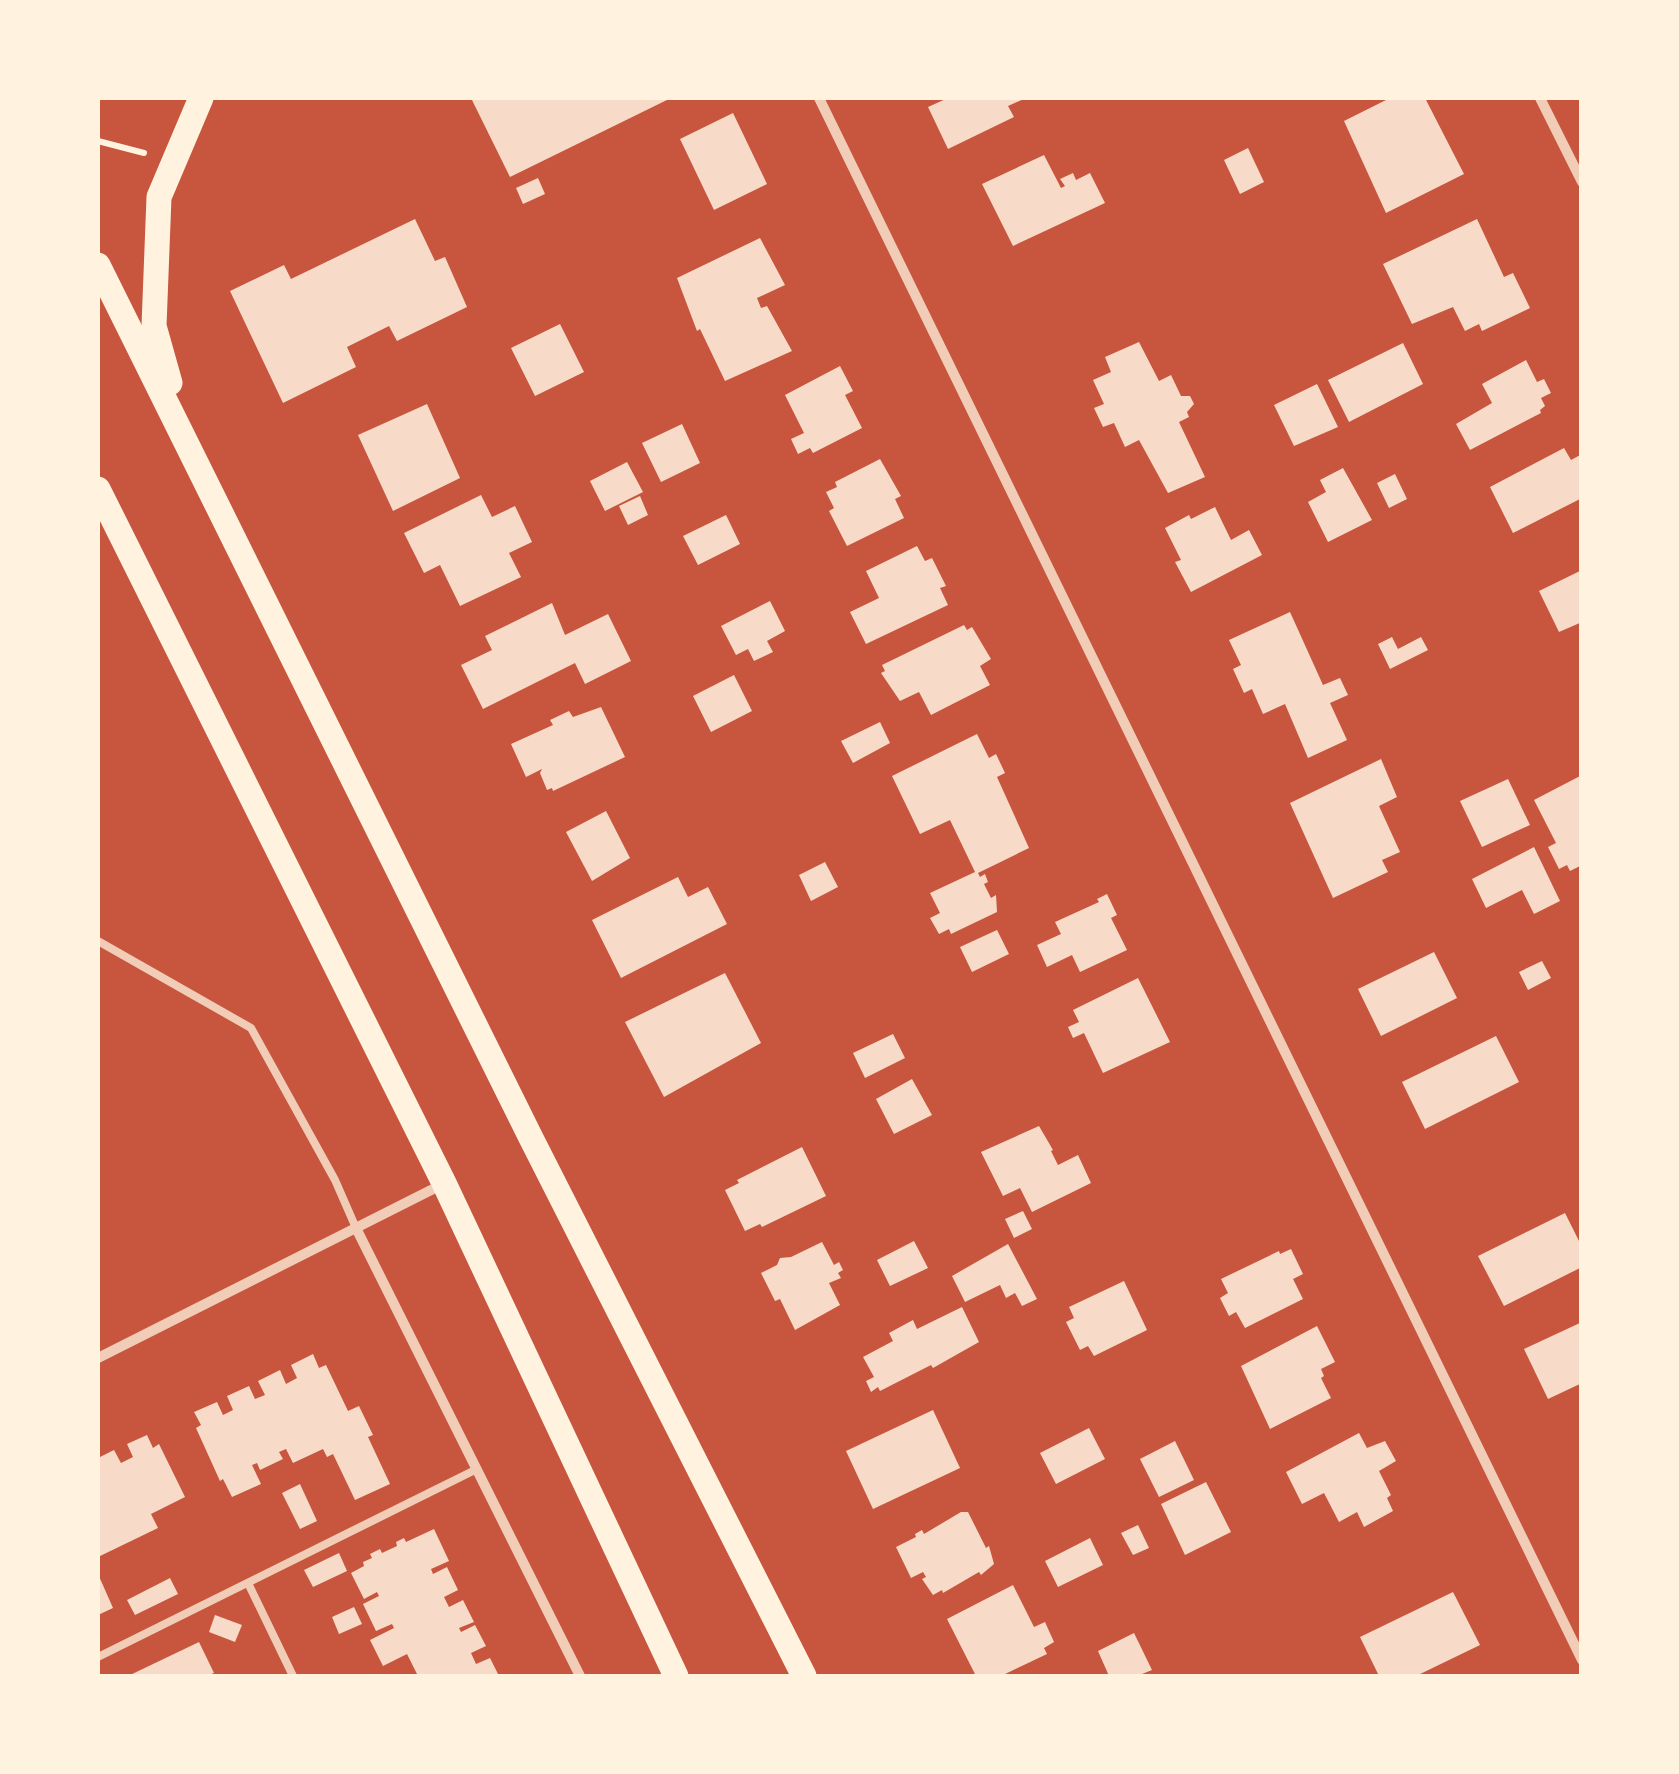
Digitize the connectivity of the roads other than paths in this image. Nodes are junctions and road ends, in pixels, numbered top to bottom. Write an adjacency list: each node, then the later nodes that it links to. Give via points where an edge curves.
1 (201, 98): 6 (main road, via 159,197 154,326)
2 (819, 98): 15 (street)
3 (1540, 98): 4 (street)
4 (1582, 182)
5 (98, 265): 6 (main road)
6 (186, 441): 19 (main road)
7 (98, 489): 9 (main road)
8 (98, 941): 10 (lane, via 250,1028)
9 (444, 1183): 10 (street); 18 (main road)
10 (356, 1228): 11 (street); 12 (street)
11 (98, 1358)
12 (477, 1469): 13 (lane); 17 (street)
13 (248, 1583): 14 (lane); 16 (lane)
14 (98, 1658)
15 (1582, 1660)
16 (293, 1676)
17 (580, 1676)
18 (676, 1676)
19 (804, 1676)

